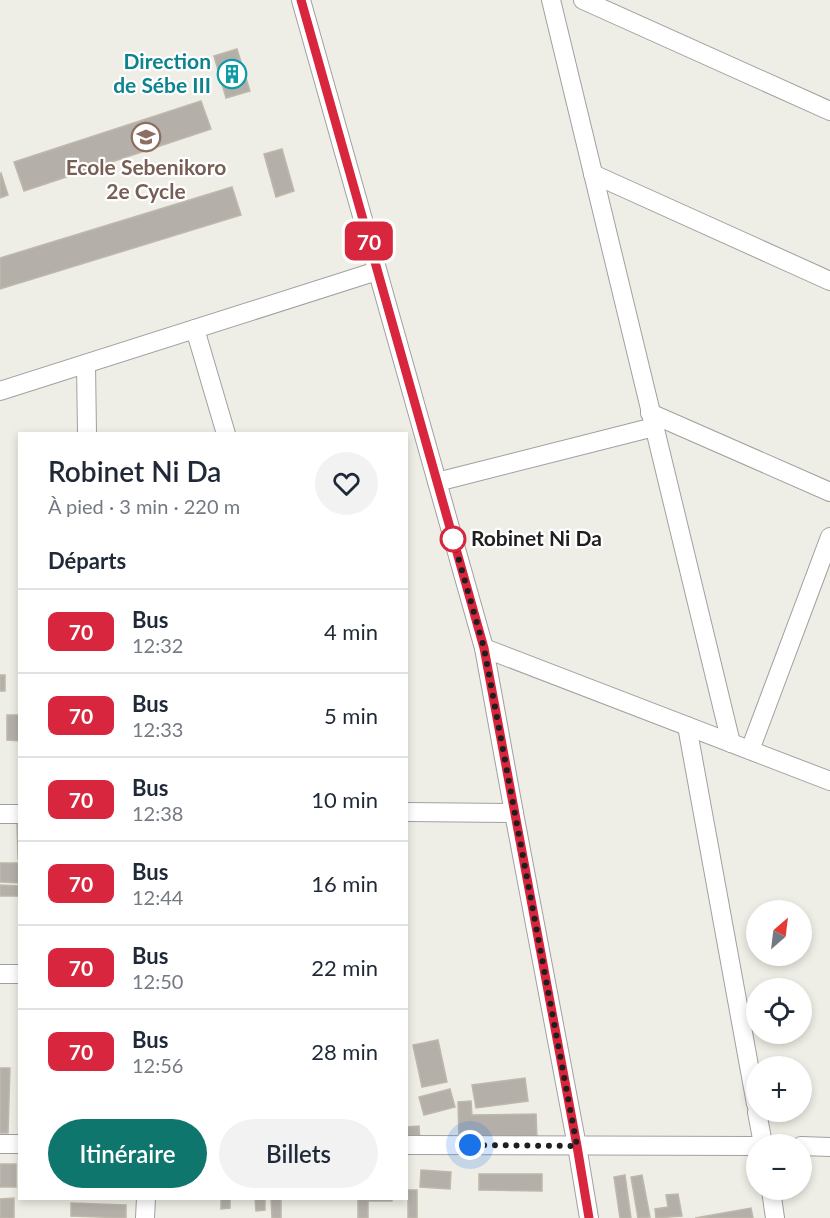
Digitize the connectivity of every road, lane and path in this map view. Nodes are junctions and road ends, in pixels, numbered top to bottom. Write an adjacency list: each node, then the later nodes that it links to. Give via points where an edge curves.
1 (301, 0): 6 (street)
2 (551, 0): 5 (street)
3 (583, 0): 4 (street)
4 (830, 111)
5 (593, 174): 7 (street); 11 (street)
6 (378, 271): 8 (street); 14 (street)
7 (830, 282)
8 (195, 329): 9 (street); 13 (street)
9 (86, 364): 10 (street); 12 (street)
10 (0, 391)
11 (652, 420): 14 (street); 15 (street); 19 (street)
12 (87, 432)
13 (225, 432)
14 (437, 482): 17 (street)
15 (830, 492)
16 (830, 537): 20 (street)
17 (484, 648): 18 (street); 23 (street)
18 (687, 726): 19 (street); 28 (street)
19 (731, 743): 20 (street)
20 (750, 750): 21 (street)
21 (830, 781)
22 (408, 812): 23 (street)
23 (514, 813): 32 (street)
24 (0, 814): 25 (street)
25 (18, 814)
26 (0, 974): 27 (street)
27 (18, 974)
28 (747, 1056)
29 (0, 1144): 30 (street)
30 (18, 1144)
31 (408, 1145): 32 (street)
32 (577, 1146): 33 (street); 39 (street)
33 (746, 1146)
34 (812, 1146): 35 (street)
35 (830, 1147)
36 (146, 1200): 38 (street)
37 (772, 1200): 40 (street)
38 (145, 1218)
39 (589, 1218)
40 (775, 1218)

